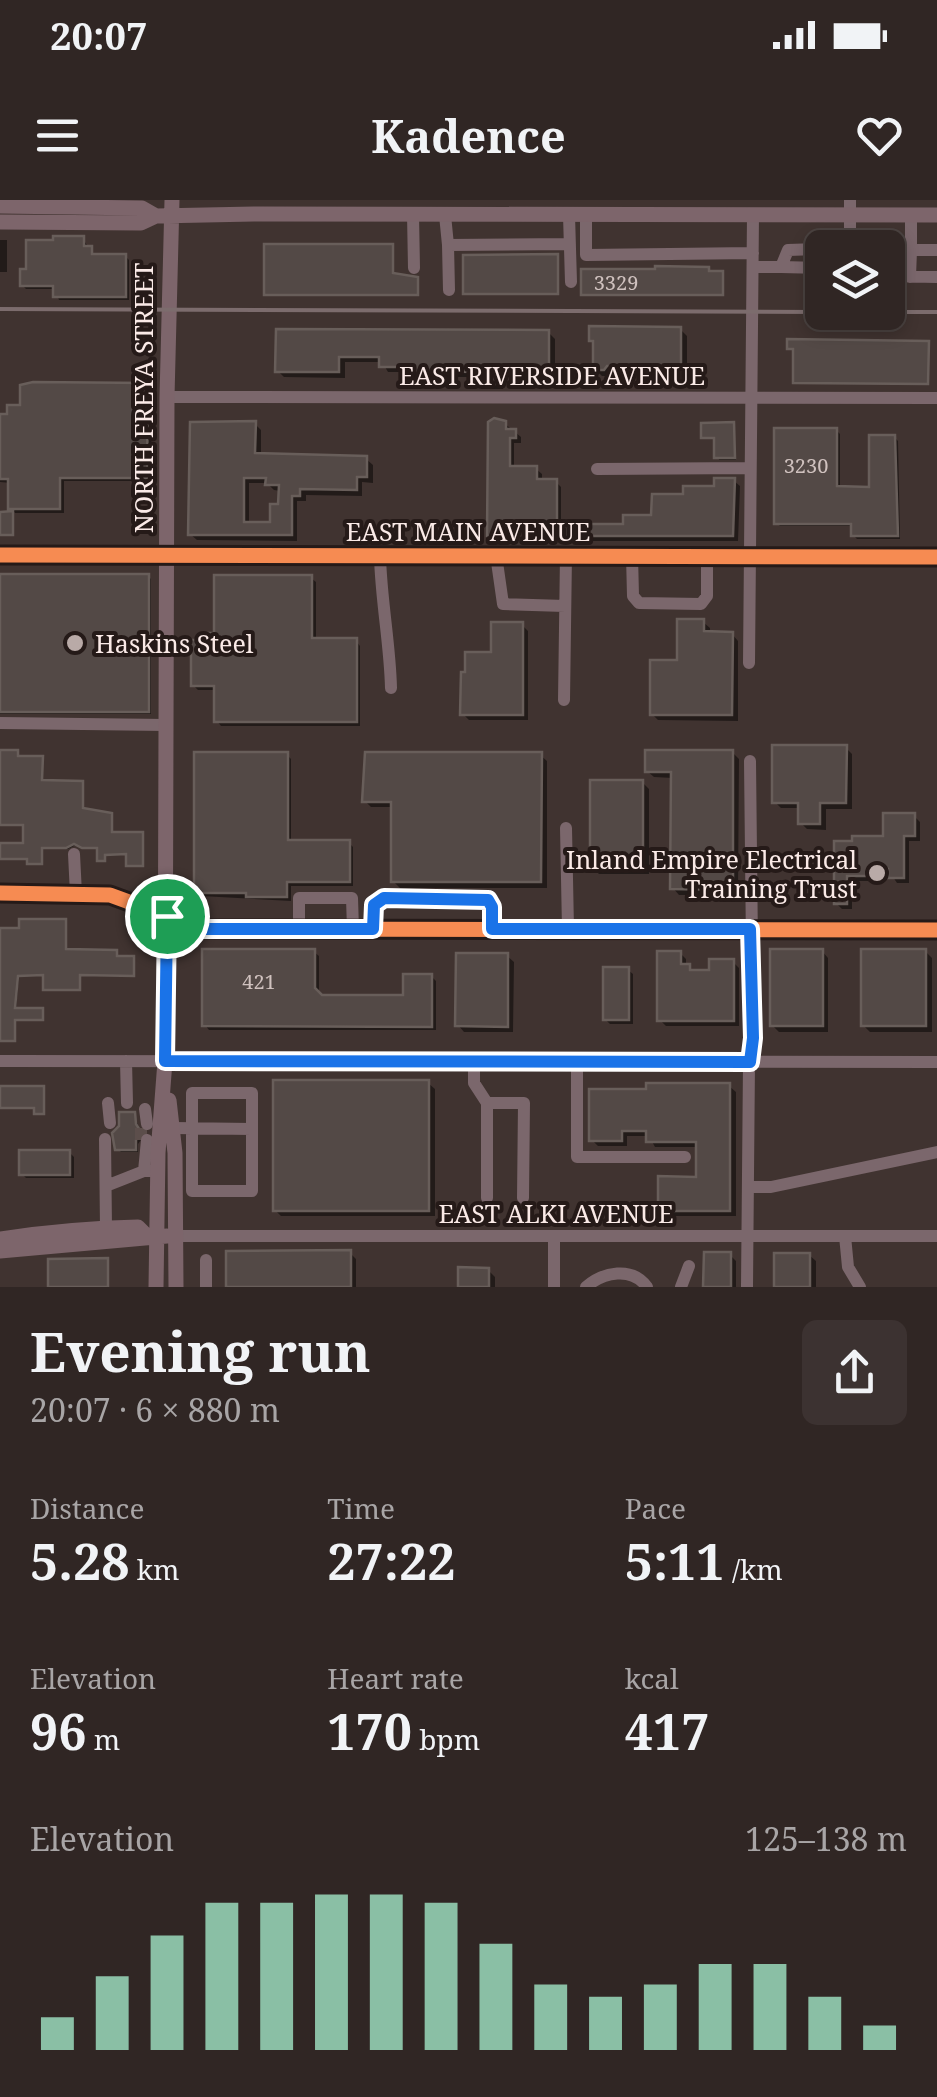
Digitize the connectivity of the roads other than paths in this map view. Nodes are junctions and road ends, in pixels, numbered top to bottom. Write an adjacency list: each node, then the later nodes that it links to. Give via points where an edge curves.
1 (0, 206): 7 (main road)
2 (254, 207): 3 (main road); 7 (main road)
3 (312, 207): 4 (main road)
4 (335, 207): 9 (main road)
5 (505, 207): 12 (main road); 13 (main road)
6 (679, 207): 10 (main road); 11 (main road)
7 (167, 208): 16 (main road, via 142,222); 31 (main road, NORTH FREYA STREET)
8 (850, 208): 11 (main road); 14 (main road)
9 (420, 210): 12 (main road); 24 (street)
10 (592, 210): 13 (main road); 22 (street, via 586,255)
11 (759, 210): 22 (street)
12 (445, 214): 18 (street)
13 (569, 214): 17 (street)
14 (911, 215): 15 (main road); 20 (street)
15 (937, 216)
16 (0, 222)
17 (570, 244): 18 (street); 29 (street)
18 (448, 246): 30 (street)
19 (805, 249): 23 (street, via 788,250)
20 (911, 250): 21 (street); 27 (street)
21 (937, 250)
22 (753, 260): 23 (street); 32 (street)
23 (781, 267): 25 (street)
24 (414, 268)
25 (805, 268)
26 (905, 277): 27 (street)
27 (910, 277): 28 (street)
28 (937, 277)
29 (571, 282)
30 (448, 290)
31 (167, 397): 32 (street, EAST RIVERSIDE AVENUE); 42 (main road, NORTH FREYA STREET)
32 (751, 398): 33 (street, EAST RIVERSIDE AVENUE); 34 (street)
33 (937, 398)
34 (750, 468): 35 (street); 41 (street)
35 (597, 469)
36 (0, 555): 42 (street, EAST MAIN AVENUE)
37 (496, 555): 38 (street, EAST MAIN AVENUE); 43 (street, EAST MAIN AVENUE); 45 (street, via 503,604)
38 (566, 555): 39 (street, EAST MAIN AVENUE); 45 (street)
39 (632, 555): 40 (street, EAST MAIN AVENUE); 40 (street, via 639,603 701,604)
40 (707, 555): 41 (street, EAST MAIN AVENUE)
41 (748, 555): 44 (street, EAST MAIN AVENUE); 46 (street)
42 (167, 556): 43 (street, EAST MAIN AVENUE); 50 (main road, NORTH FREYA STREET)
43 (380, 556): 47 (street)
44 (937, 557)
45 (565, 606): 48 (street)
46 (749, 663)
47 (391, 688)
48 (564, 700)
49 (0, 723): 50 (street)
50 (166, 725): 56 (main road, NORTH FREYA STREET)
51 (750, 761): 62 (street)
52 (566, 828): 61 (street)
53 (74, 854): 55 (street)
54 (0, 893): 55 (street)
55 (76, 894): 56 (street, via 122,897)
56 (167, 916): 57 (street, via 203,929); 65 (main road, NORTH FREYA STREET)
57 (299, 929): 58 (street); 58 (street, via 300,898 352,898)
58 (352, 929): 59 (street)
59 (373, 929): 60 (street); 60 (street, via 374,905 384,898 488,900)
60 (492, 929): 61 (street)
61 (568, 929): 62 (street)
62 (750, 929): 63 (street); 69 (street)
63 (937, 930)
64 (0, 1061): 66 (street)
65 (165, 1061): 66 (street); 67 (street); 73 (main road, NORTH FREYA STREET); 80 (main road, NORTH FREYA STREET)
66 (126, 1062): 71 (street)
67 (474, 1062): 68 (street); 72 (street, via 474,1083)
68 (577, 1062): 69 (street); 79 (street, via 577,1157)
69 (750, 1062): 70 (street); 82 (street)
70 (937, 1062)
71 (128, 1103)
72 (487, 1103): 83 (street); 84 (street, via 524,1103)
73 (173, 1128): 74 (street); 88 (main road, NORTH FREYA STREET)
74 (192, 1128): 75 (street); 75 (street, via 192,1092 252,1092); 75 (street, via 192,1191 252,1191)
75 (252, 1129)
76 (107, 1141): 81 (street)
77 (144, 1142): 80 (street)
78 (937, 1152): 82 (street)
79 (685, 1158)
80 (151, 1172): 81 (street); 87 (main road, NORTH FREYA STREET)
81 (106, 1186): 85 (street)
82 (748, 1188): 86 (street)
83 (487, 1198)
84 (524, 1198)
85 (106, 1228): 87 (main road, via 138,1227); 92 (main road)
86 (748, 1235): 89 (street, EAST ALKI AVENUE); 90 (street, EAST ALKI AVENUE); 103 (street)
87 (152, 1236): 88 (main road); 93 (main road); 96 (main road, NORTH FREYA STREET)
88 (176, 1236): 89 (street, EAST ALKI AVENUE); 97 (main road, NORTH FREYA STREET)
89 (554, 1236): 99 (street)
90 (845, 1236): 91 (street, EAST ALKI AVENUE); 104 (street, via 848,1268)
91 (937, 1236)
92 (0, 1239)
93 (0, 1251)
94 (206, 1260): 98 (street)
95 (689, 1266): 102 (street)
96 (156, 1287)
97 (176, 1287)
98 (206, 1287)
99 (554, 1287)
100 (586, 1287): 101 (street, via 604,1275 627,1274)
101 (646, 1287)
102 (680, 1287)
103 (747, 1287)
104 (860, 1287)

